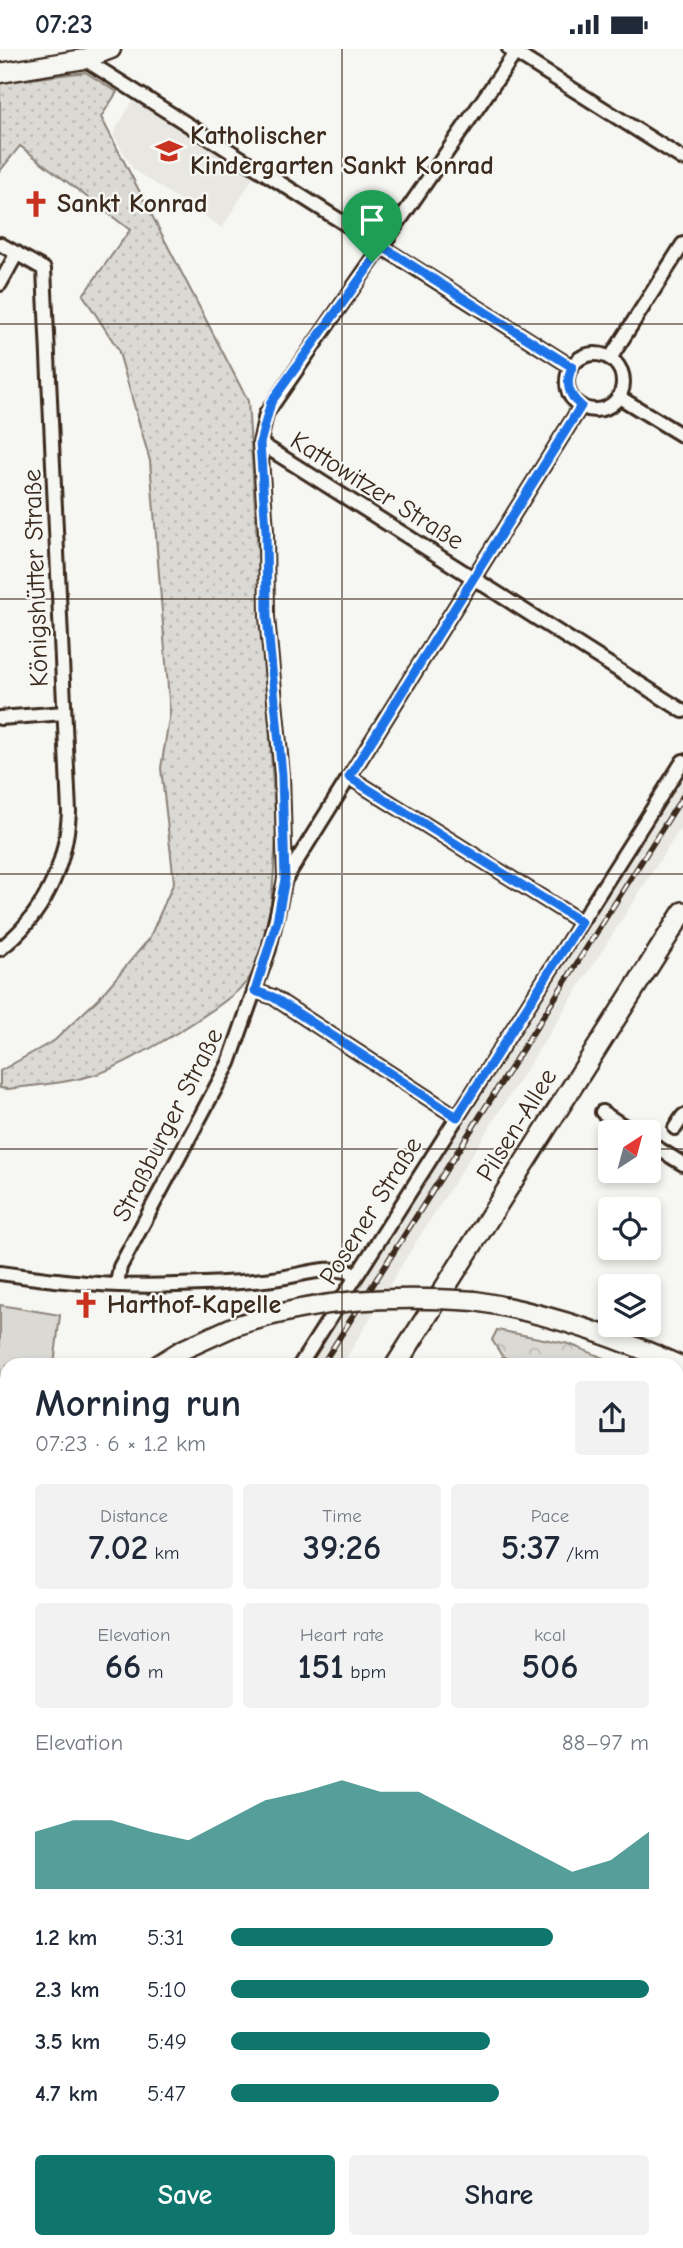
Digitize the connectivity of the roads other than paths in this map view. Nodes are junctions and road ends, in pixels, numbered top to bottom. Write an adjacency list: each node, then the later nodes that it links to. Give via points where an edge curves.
1 (111, 49): 3 (street)
2 (514, 50): 5 (street); 8 (street, Straßburger Straße)
3 (84, 59): 4 (street); 8 (street)
4 (0, 73)
5 (683, 159)
6 (0, 244): 9 (street)
7 (683, 244): 11 (street)
8 (383, 247): 12 (street); 16 (street, Straßburger Straße, via 271,402)
9 (17, 253): 10 (street); 19 (street, Königshütter Straße, via 44,269)
10 (0, 284)
11 (611, 357): 12 (street, via 585,356); 13 (street, via 624,380)
12 (572, 367): 14 (street, via 567,384)
13 (619, 397): 14 (street, via 598,410); 15 (street)
14 (581, 406): 17 (street)
15 (683, 436)
16 (260, 443): 17 (street, Kattowitzer Straße); 23 (street, Straßburger Straße)
17 (472, 577): 18 (street, Kattowitzer Straße); 22 (street)
18 (683, 711)
19 (64, 713): 20 (street); 26 (street, Königshütter Straße, via 68,841 47,896)
20 (0, 718)
21 (683, 761): 25 (street, Posener Straße)
22 (349, 777): 23 (street); 25 (street)
23 (285, 879): 27 (street, Straßburger Straße)
24 (683, 912): 40 (main road, Pilsen-Allee)
25 (581, 922): 30 (street, Posener Straße)
26 (0, 949)
27 (255, 991): 30 (street, via 273,997); 37 (street, Straßburger Straße, via 229,1063 120,1267)
28 (602, 1112): 31 (street)
29 (683, 1116): 32 (street)
30 (457, 1117): 36 (street, Posener Straße)
31 (614, 1120)
32 (675, 1128)
33 (662, 1151): 34 (street)
34 (683, 1164)
35 (0, 1273): 37 (street)
36 (357, 1273): 37 (street, via 322,1269 275,1279 173,1286); 39 (street, Posener Straße)
37 (117, 1284)
38 (170, 1358): 41 (street, bridge, via 235,1326 309,1306 415,1297 475,1301 561,1319)
39 (304, 1358)
40 (400, 1358)
41 (663, 1358)

